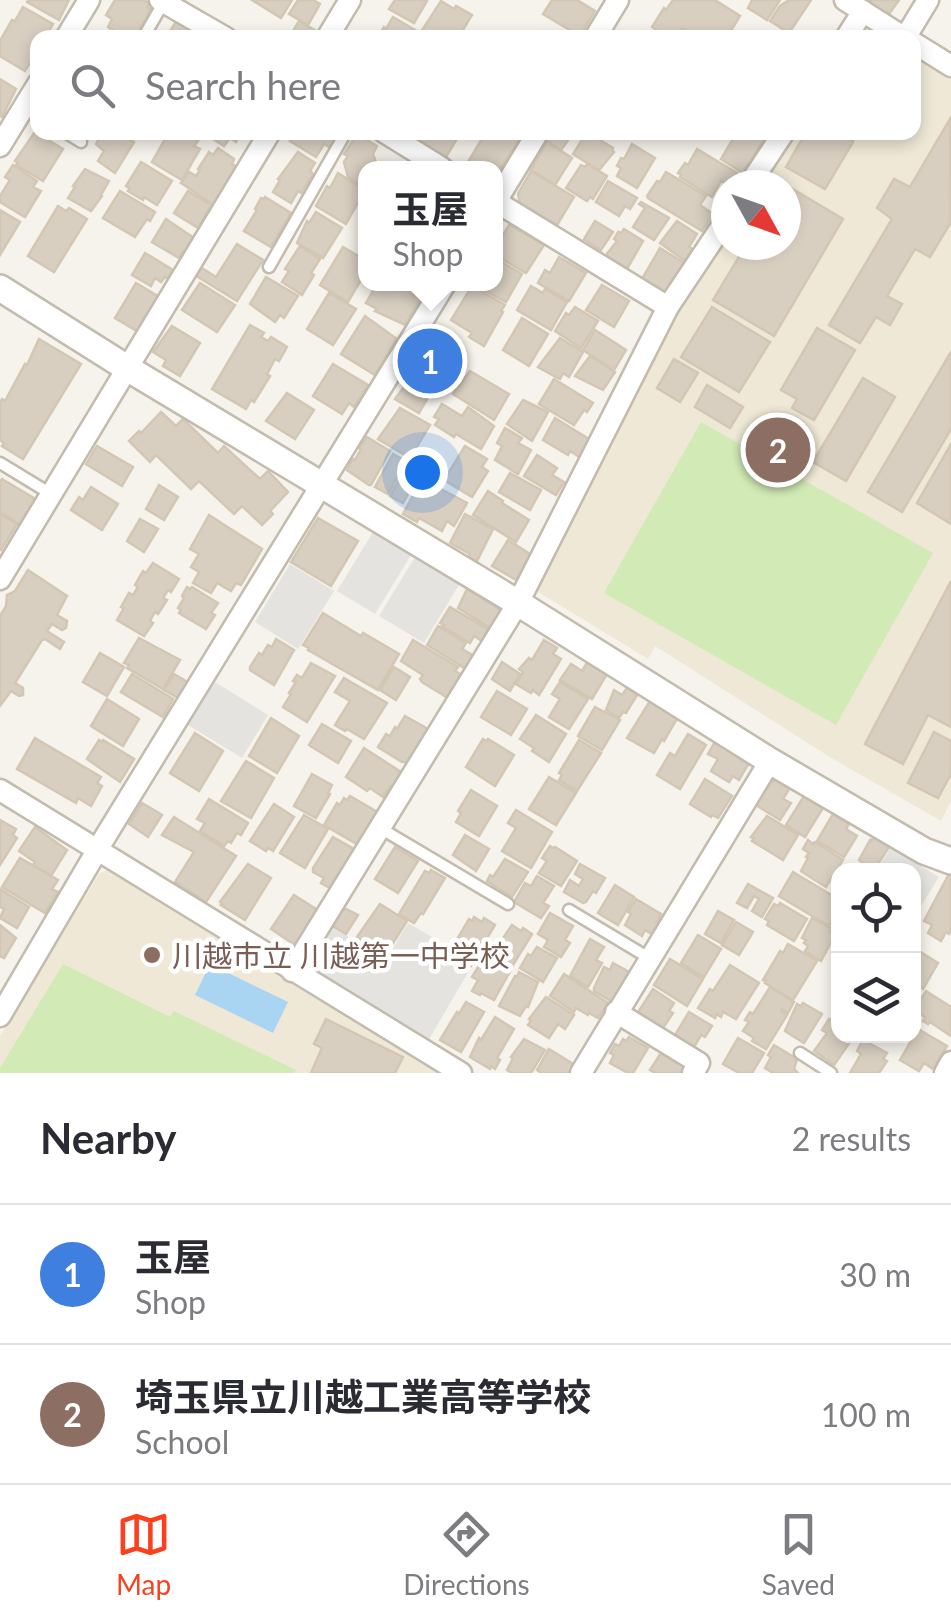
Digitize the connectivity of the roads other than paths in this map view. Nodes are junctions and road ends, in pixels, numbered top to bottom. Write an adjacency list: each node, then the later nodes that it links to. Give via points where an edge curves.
1 (88, 0): 8 (street)
2 (350, 0): 11 (street)
3 (618, 0): 12 (street)
4 (844, 0): 7 (street)
5 (928, 0): 15 (street)
6 (163, 1): 9 (lane); 10 (street)
7 (863, 12): 13 (street); 14 (street)
8 (71, 30)
9 (147, 30)
10 (207, 30)
11 (332, 30)
12 (600, 30)
13 (851, 30)
14 (892, 30)
15 (910, 30)
16 (921, 47): 17 (street)
17 (951, 66)
18 (30, 112): 26 (street)
19 (78, 140): 25 (lane)
20 (265, 140): 36 (street)
21 (341, 140): 32 (lane)
22 (397, 140): 27 (street)
23 (533, 140): 29 (street)
24 (779, 140): 28 (street)
25 (81, 142)
26 (0, 146)
27 (431, 161)
28 (759, 170)
29 (503, 189)
30 (503, 207): 35 (street)
31 (711, 243): 35 (street)
32 (269, 267)
33 (0, 288): 36 (street)
34 (442, 291): 38 (street)
35 (668, 308): 41 (street)
36 (127, 368): 38 (street); 39 (street)
37 (0, 463): 39 (lane)
38 (321, 485): 41 (street); 45 (street)
39 (51, 494): 40 (street)
40 (0, 579)
41 (518, 603): 42 (street); 44 (street)
42 (770, 760): 46 (street); 49 (street)
43 (0, 790): 45 (street)
44 (380, 828): 47 (lane); 50 (street)
45 (98, 850): 50 (street); 52 (street)
46 (951, 861)
47 (508, 904)
48 (569, 910): 49 (lane)
49 (649, 958): 51 (street)
50 (292, 971): 55 (street)
51 (616, 1012): 56 (street); 57 (street, via 699,1063)
52 (0, 1016)
53 (800, 1053): 58 (lane)
54 (951, 1062): 59 (street)
55 (461, 1073)
56 (582, 1073)
57 (693, 1073)
58 (831, 1073)
59 (944, 1073)

